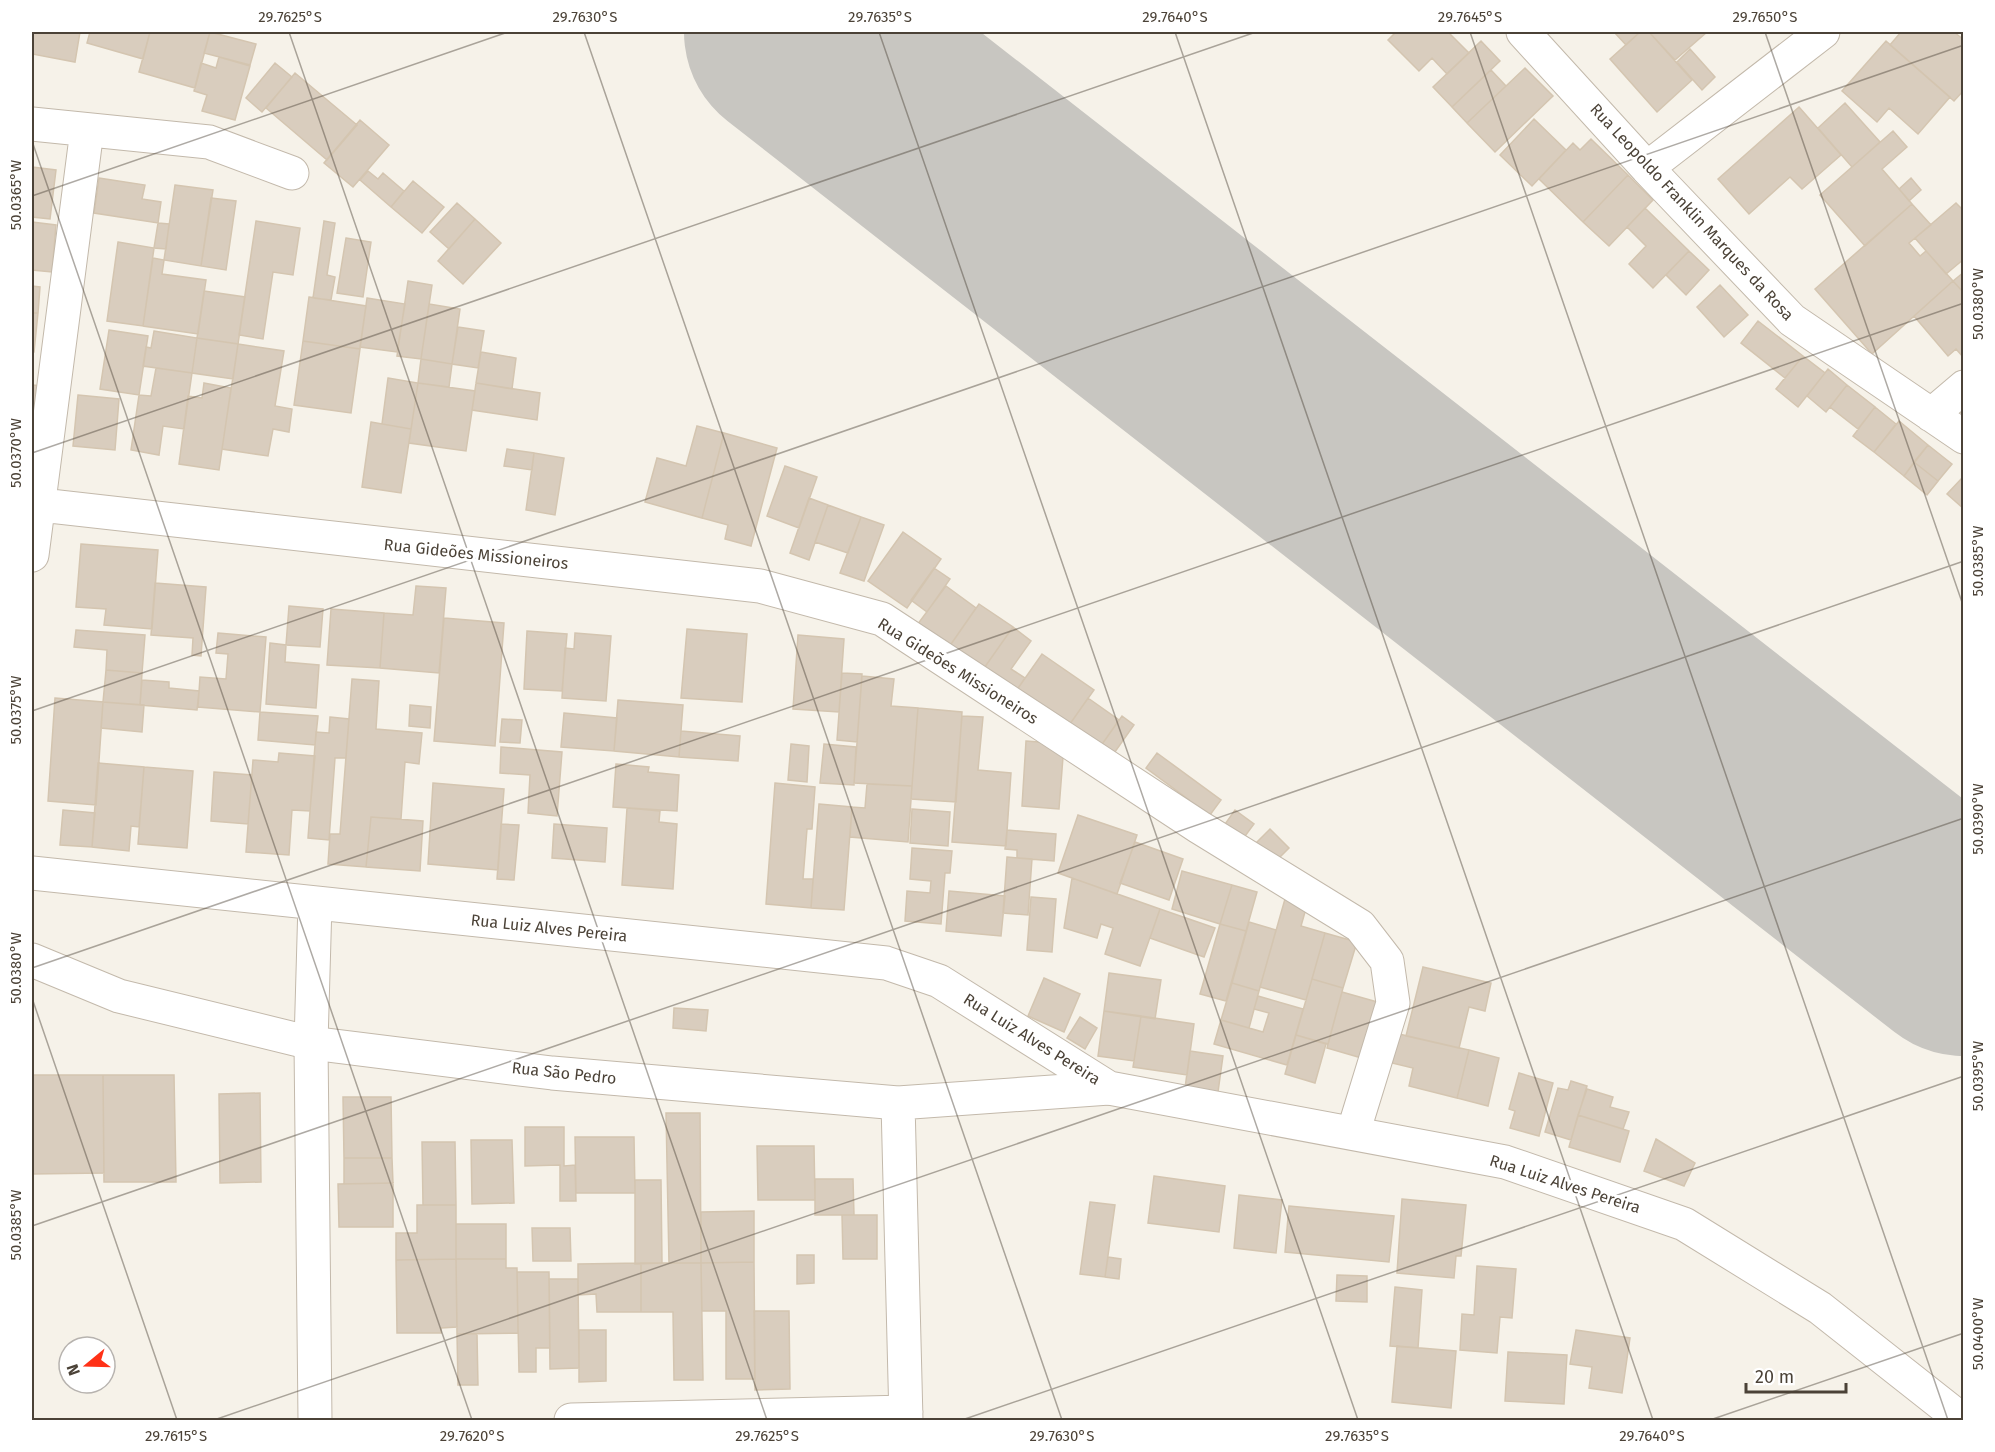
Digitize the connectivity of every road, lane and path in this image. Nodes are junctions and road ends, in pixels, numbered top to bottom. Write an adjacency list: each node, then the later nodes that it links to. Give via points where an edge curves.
1 (1523, 32): 5 (street, Rua Leopoldo Franklin Marques da Rosa)
2 (1823, 32): 5 (street)
3 (32, 124): 4 (street)
4 (87, 130): 6 (street, via 209,142); 10 (street)
5 (1647, 168): 8 (street, Rua Leopoldo Franklin Marques da Rosa, via 1792,320)
6 (292, 173)
7 (1964, 387): 8 (street)
8 (1931, 415): 9 (street, Rua Leopoldo Franklin Marques da Rosa)
9 (1964, 437)
10 (34, 504): 11 (street); 18 (street, Rua Gideões Missioneiros, via 760,586 882,619 1199,827 1360,926 1387,961 1393,1003)
11 (32, 555)
12 (32, 873): 13 (street, Rua Luiz Alves Pereira)
13 (315, 903): 15 (street); 16 (street, Rua Luiz Alves Pereira, via 886,963 939,981)
14 (32, 960): 15 (street, Rua São Pedro, via 119,996)
15 (311, 1043): 17 (street, Rua São Pedro, via 552,1073); 20 (street)
16 (1109, 1089): 17 (street, Rua São Pedro); 18 (street, Rua Luiz Alves Pereira)
17 (898, 1103): 19 (street)
18 (1353, 1133): 22 (street, Rua Luiz Alves Pereira, via 1505,1162 1684,1224 1820,1308)
19 (906, 1416): 21 (street)
20 (315, 1420)
21 (571, 1420)
22 (1962, 1420)

